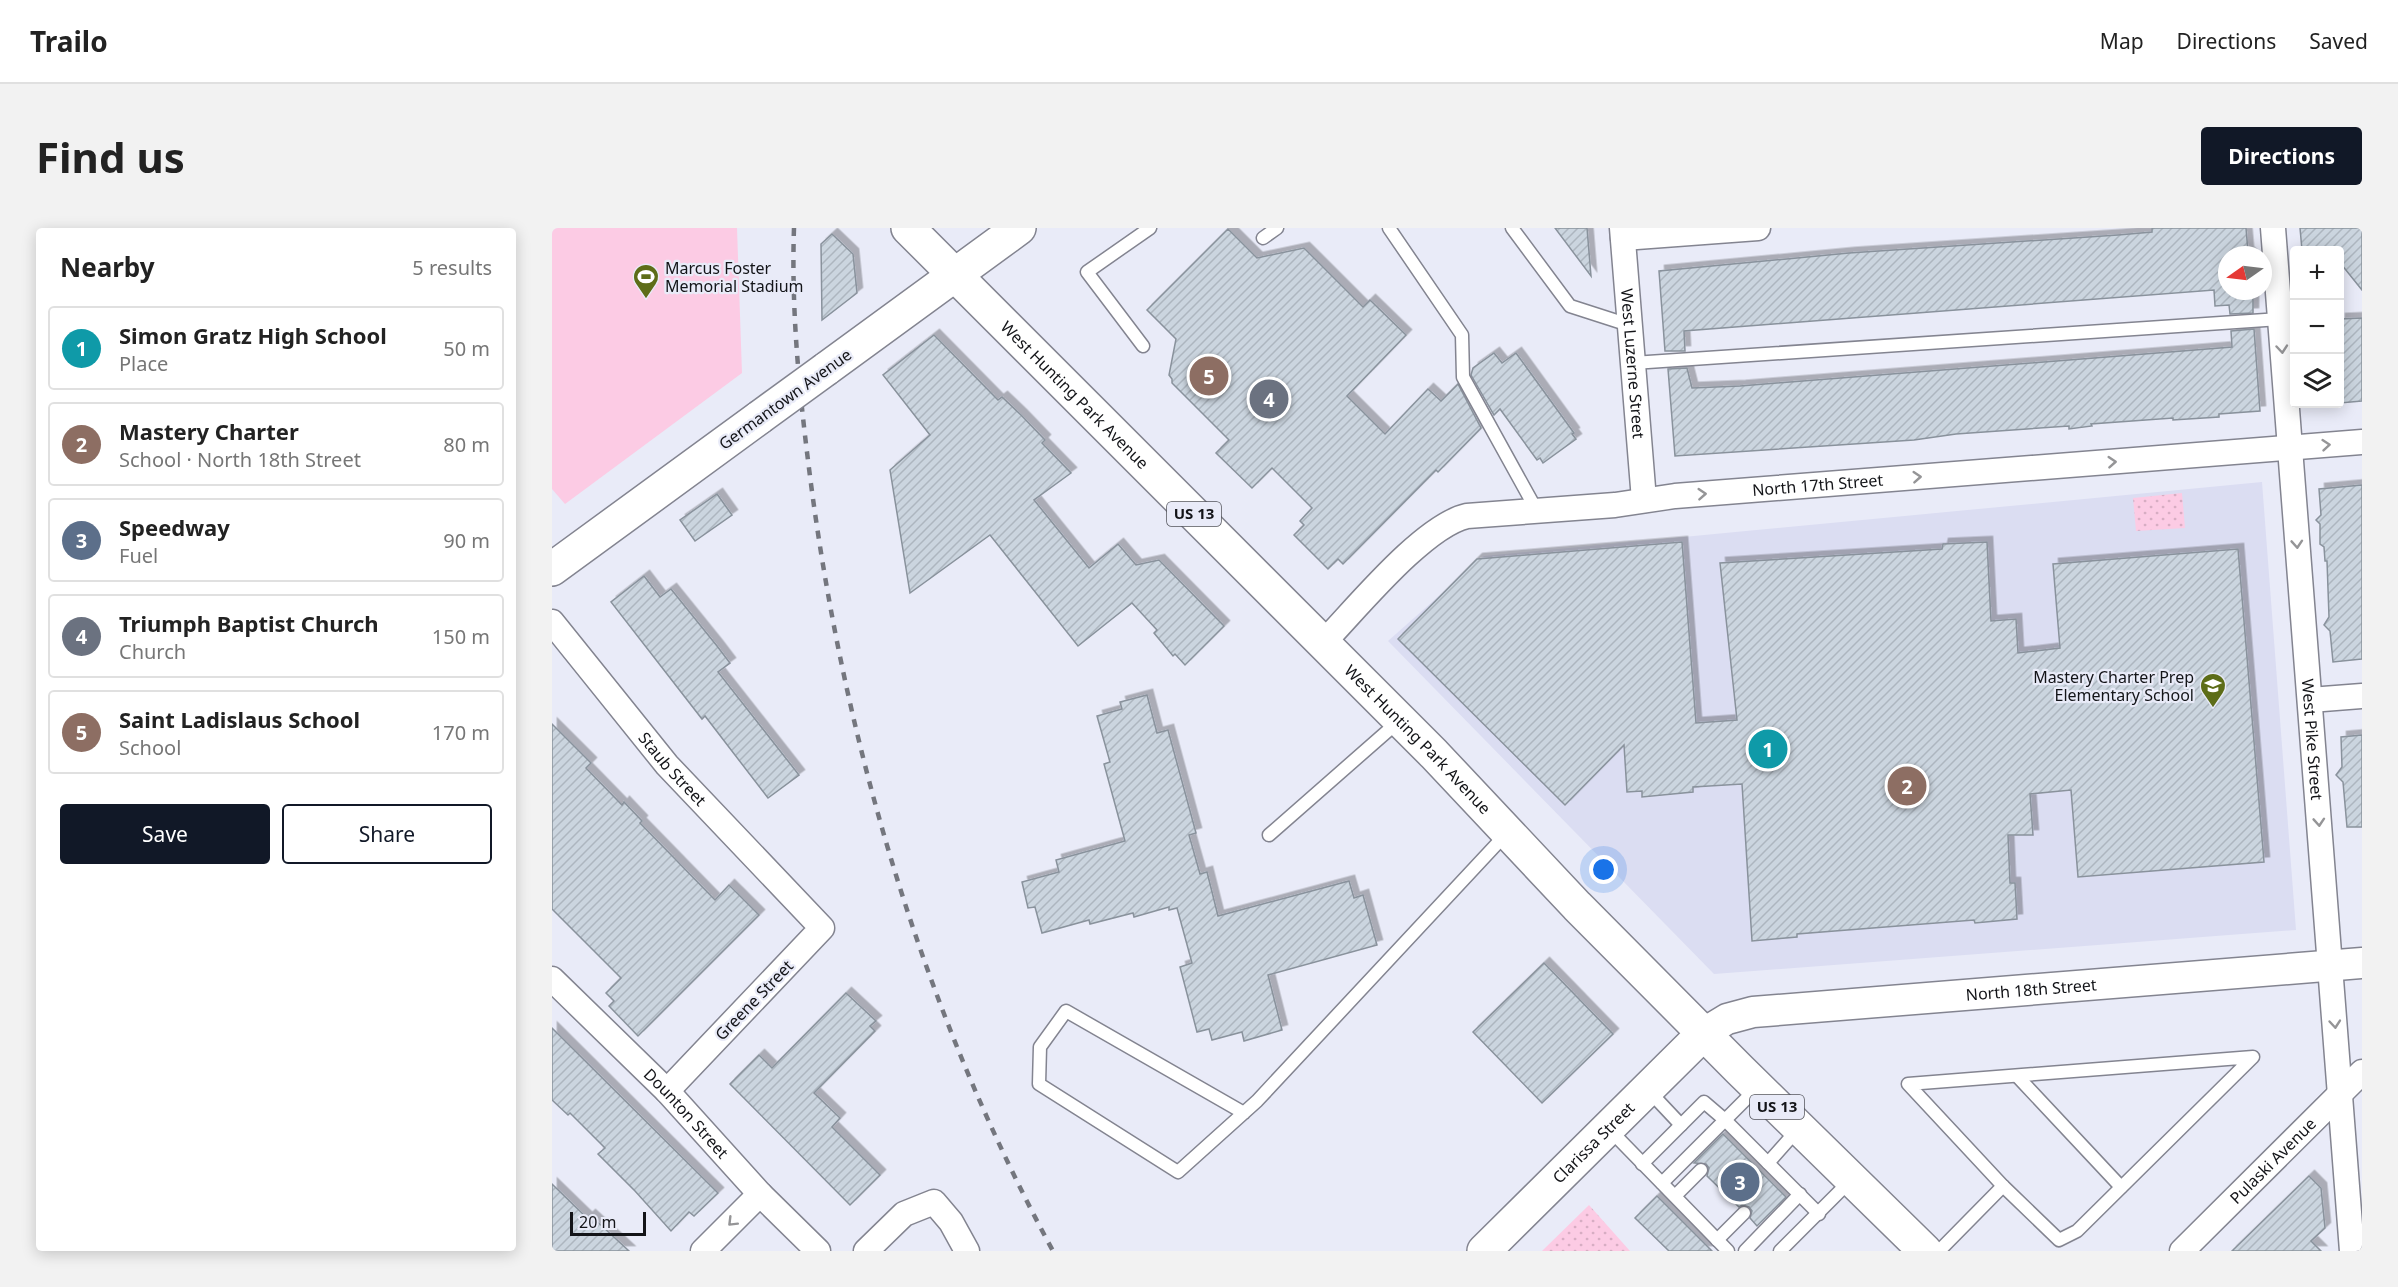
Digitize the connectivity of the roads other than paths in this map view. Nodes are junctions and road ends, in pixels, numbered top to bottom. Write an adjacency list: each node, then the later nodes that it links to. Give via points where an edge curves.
1 (908, 228): 11 (main road, West Hunting Park Avenue / US 13)
2 (1019, 228): 11 (main road, Germantown Avenue)
3 (1150, 228): 14 (lane, via 1088,272)
4 (1277, 228): 10 (lane)
5 (1389, 228): 19 (lane, via 1462,334 1463,377)
6 (1512, 228): 13 (lane, via 1570,306)
7 (1758, 228): 9 (street)
8 (2273, 228): 12 (street, West Pike Street)
9 (1622, 233): 13 (street, West Luzerne Street)
10 (1263, 238)
11 (955, 275): 20 (main road, Germantown Avenue, bridge); 22 (main road, West Hunting Park Avenue / US 13)
12 (2280, 319): 15 (lane); 17 (street, West Pike Street, one-way to 17)
13 (1629, 326): 15 (street, West Luzerne Street)
14 (1143, 346)
15 (1633, 363): 18 (street, West Luzerne Street)
16 (2362, 442): 17 (street, North 17th Street, one-way to 16)
17 (2290, 448): 18 (street, North 17th Street, one-way to 17); 24 (street, West Pike Street, one-way to 24)
18 (1644, 500): 19 (street, North 17th Street)
19 (1537, 511): 22 (street, North 17th Street, via 1467,516 1448,522 1406,556)
20 (552, 569)
21 (552, 622): 28 (street, Staub Street, via 667,765)
22 (1323, 643): 25 (main road, West Hunting Park Avenue / US 13)
23 (2362, 696): 24 (street)
24 (2310, 700): 30 (street, West Pike Street, one-way to 30)
25 (1400, 720): 26 (main road, West Hunting Park Avenue / US 13); 27 (lane)
26 (1508, 832): 32 (main road, West Hunting Park Avenue / US 13); 39 (lane)
27 (1269, 835)
28 (803, 908): 37 (street, Greene Street, via 822,928)
29 (2362, 963): 30 (street, North 18th Street)
30 (2330, 966): 32 (street, North 18th Street, via 1753,1012 1727,1019); 38 (street, West Pike Street, one-way to 38)
31 (552, 980): 37 (street, Dounton Street)
32 (1704, 1033): 35 (main road, West Hunting Park Avenue / US 13); 36 (main road, Clarissa Street)
33 (2362, 1072): 38 (street, Pulaski Avenue)
34 (2017, 1076): 49 (lane, via 1908,1084); 50 (lane); 50 (lane, via 2253,1057)
35 (1757, 1087): 40 (lane); 42 (main road, West Hunting Park Avenue / US 13)
36 (1648, 1089): 41 (lane); 43 (main road, Clarissa Street)
37 (667, 1091): 51 (street, Dounton Street)
38 (2340, 1093): 56 (street, West Pike Street); 68 (street, Pulaski Avenue)
39 (1244, 1113): 39 (lane, via 1178,1172 1039,1084 1040,1047 1066,1011)
40 (1725, 1120): 41 (lane, via 1704,1102); 44 (lane, via 1734,1137); 48 (lane)
41 (1681, 1125): 45 (lane)
42 (1799, 1128): 44 (lane); 47 (main road, West Hunting Park Avenue / US 13)
43 (1608, 1129): 45 (lane); 62 (main road, Clarissa Street)
44 (1768, 1163): 52 (lane, via 1777,1180)
45 (1642, 1164): 48 (lane)
46 (1701, 1170): 53 (lane)
47 (1852, 1179): 55 (lane); 66 (main road, West Hunting Park Avenue / US 13)
48 (1662, 1183): 53 (lane)
49 (2003, 1186): 50 (lane, via 2059,1240 2077,1231); 67 (lane)
50 (2121, 1187)
51 (760, 1194): 58 (street, one-way to 58); 59 (street, Dounton Street)
52 (1800, 1194): 55 (lane); 64 (lane)
53 (1675, 1196): 57 (lane)
54 (1744, 1213): 57 (lane)
55 (1820, 1214): 65 (lane)
56 (2356, 1220): 69 (street, West Pike Street)
57 (1717, 1240): 63 (lane)
58 (703, 1251)
59 (818, 1251)
60 (866, 1251): 61 (street, via 904,1214 934,1202)
61 (967, 1251)
62 (1484, 1251)
63 (1728, 1251)
64 (1745, 1251)
65 (1780, 1251)
66 (1925, 1251)
67 (1939, 1251)
68 (2182, 1251)
69 (2352, 1251)

